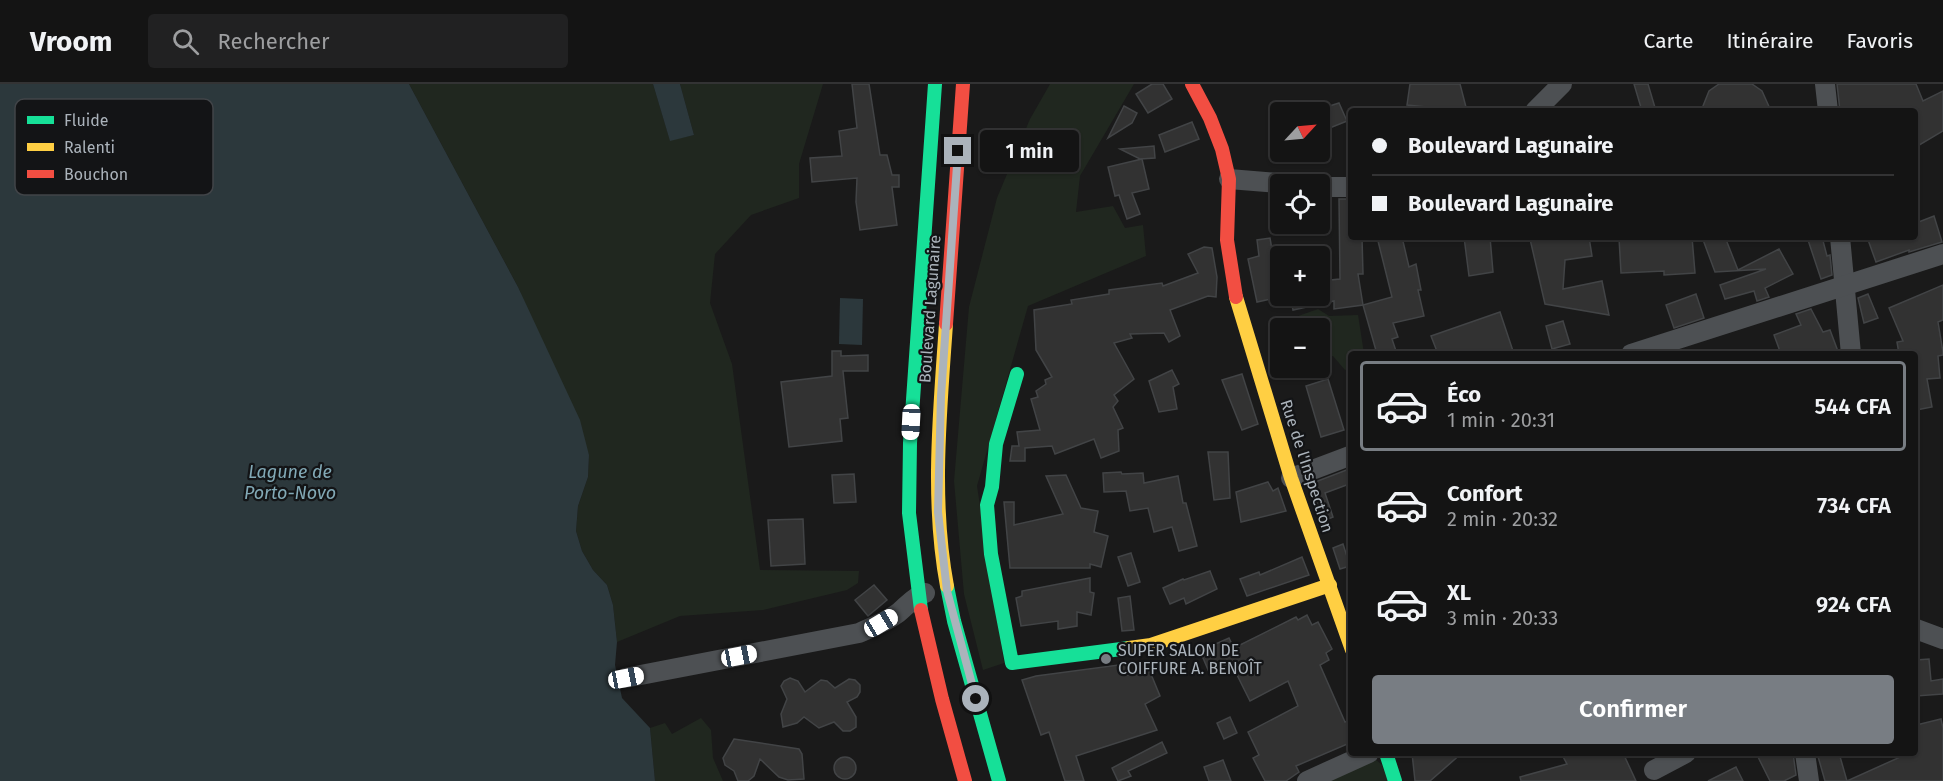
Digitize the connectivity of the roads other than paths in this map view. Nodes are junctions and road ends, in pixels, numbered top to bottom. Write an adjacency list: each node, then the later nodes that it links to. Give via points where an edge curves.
1 (935, 84): 22 (main road, Boulevard Lagunaire, via 909,454 909,513)
2 (963, 84): 21 (main road, Boulevard Lagunaire, via 938,472)
3 (1192, 84): 8 (main road, Rue de l'Inspection, via 1210,118)
4 (1562, 84): 6 (street)
5 (1825, 84): 7 (street)
6 (1538, 108)
7 (1828, 108)
8 (1229, 178): 9 (street); 19 (main road, Rue de l'Inspection, via 1227,240 1236,297)
9 (1270, 182)
10 (1330, 187): 11 (street)
11 (1348, 187)
12 (1840, 240): 14 (street)
13 (1943, 254): 14 (street)
14 (1845, 287): 15 (street); 16 (street)
15 (1641, 351)
16 (1851, 351)
17 (1017, 374): 20 (main road, via 996,444 987,505 993,565 1012,663 1150,645)
18 (1348, 457): 19 (street)
19 (1291, 478): 20 (main road, Rue de l'Inspection)
20 (1330, 585): 24 (main road, Rue de l'Inspection)
21 (947, 591): 22 (street); 33 (main road, Boulevard Lagunaire)
22 (918, 596): 26 (street, via 898,613 859,633); 32 (main road, Boulevard Lagunaire)
23 (1918, 630): 25 (street)
24 (1348, 638)
25 (1943, 639)
26 (626, 678)
27 (1362, 756): 34 (street)
28 (1387, 756): 35 (main road)
29 (1679, 756): 31 (street)
30 (1805, 756): 36 (street)
31 (1653, 768)
32 (965, 781)
33 (999, 781)
34 (1307, 781)
35 (1395, 781)
36 (1809, 781)

